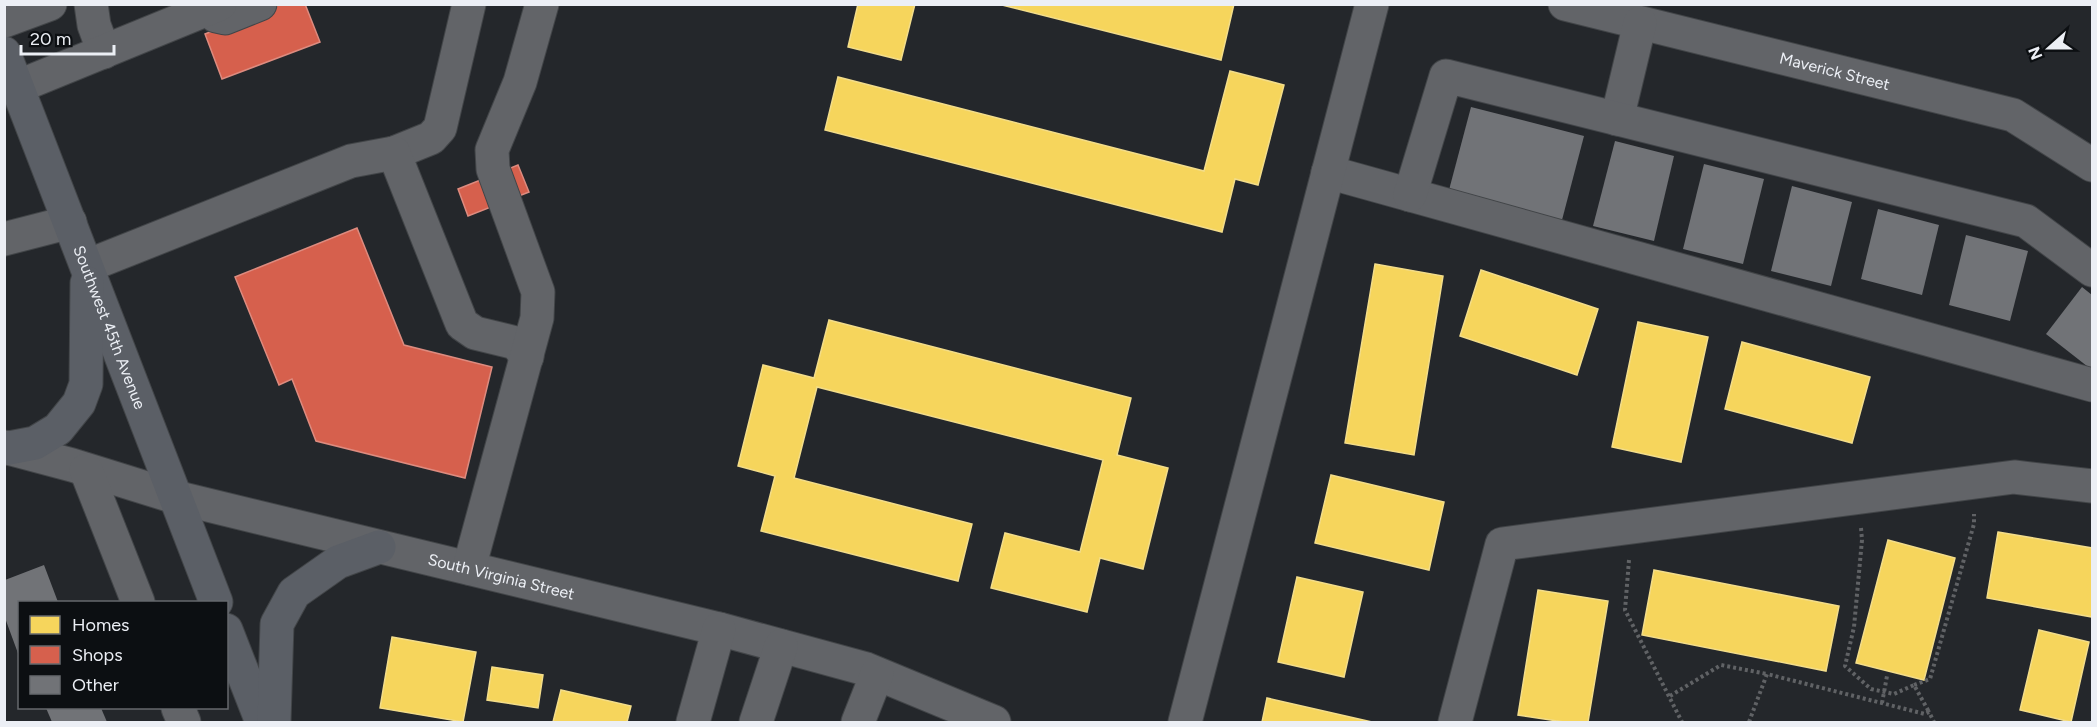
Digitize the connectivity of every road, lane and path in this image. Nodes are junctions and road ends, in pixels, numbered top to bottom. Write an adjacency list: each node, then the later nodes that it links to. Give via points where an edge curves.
1 (50, 4): 9 (street)
2 (92, 4): 11 (street, via 94,25)
3 (260, 4): 8 (street, via 225,18 216,16)
4 (469, 4): 15 (street, via 440,128 431,138)
5 (542, 4): 23 (street, via 520,82 492,150 493,169 538,292 537,318)
6 (1372, 4): 17 (street)
7 (1565, 4): 10 (street, Maverick Street)
8 (215, 7): 11 (street)
9 (4, 21)
10 (1640, 23): 14 (street); 16 (street, Maverick Street, via 2013,114)
11 (104, 52): 13 (street)
12 (4, 53): 13 (main road, Southwest 45th Avenue)
13 (17, 87): 19 (main road, Southwest 45th Avenue)
14 (1617, 119): 18 (street, via 1446,76); 22 (street, via 2026,221)
15 (394, 153): 21 (street, via 351,161); 23 (street, via 462,324 476,333 516,343)
16 (2092, 165)
17 (1328, 172): 18 (street); 55 (street)
18 (1410, 195): 24 (street)
19 (70, 222): 20 (street); 21 (main road, Southwest 45th Avenue)
20 (4, 239)
21 (87, 266): 25 (main road, via 86,384 79,403 58,429 35,443); 29 (main road, Southwest 45th Avenue)
22 (2092, 270)
23 (527, 357): 33 (street)
24 (2092, 385)
25 (7, 448): 26 (street, South Virginia Street)
26 (86, 470): 29 (street, South Virginia Street); 34 (street)
27 (1976, 482): 28 (street, via 2014,477); 30 (street); 42 (path, via 1974,524 1930,679)
28 (2092, 486)
29 (176, 497): 32 (street, South Virginia Street); 35 (main road, Southwest 45th Avenue)
30 (1860, 497): 31 (street); 43 (path, via 1862,540 1854,627 1845,666 1871,689)
31 (1627, 528): 44 (path, via 1630,568 1625,610); 56 (street, via 1502,544)
32 (379, 547): 33 (street, South Virginia Street); 50 (main road, via 338,562 294,593 278,624)
33 (469, 568): 36 (street, South Virginia Street)
34 (137, 601)
35 (215, 601)
36 (719, 629): 38 (street, South Virginia Street); 51 (street)
37 (228, 635): 49 (main road)
38 (781, 646): 39 (street, South Virginia Street); 52 (street)
39 (878, 674): 53 (street); 54 (street, South Virginia Street)
40 (1767, 674): 44 (path, via 1721,664); 45 (path); 58 (path)
41 (1887, 676): 43 (path)
42 (1914, 685): 43 (path, via 1894,694); 47 (path)
43 (1883, 692): 45 (path)
44 (1670, 696): 57 (path)
45 (1882, 703): 47 (path)
46 (178, 709): 48 (street)
47 (1929, 712): 59 (path)
48 (184, 723)
49 (262, 723)
50 (274, 723)
51 (693, 723)
52 (756, 723)
53 (858, 723)
54 (994, 723)
55 (1185, 723)
56 (1455, 723)
57 (1682, 723)
58 (1749, 723)
59 (1934, 723)

